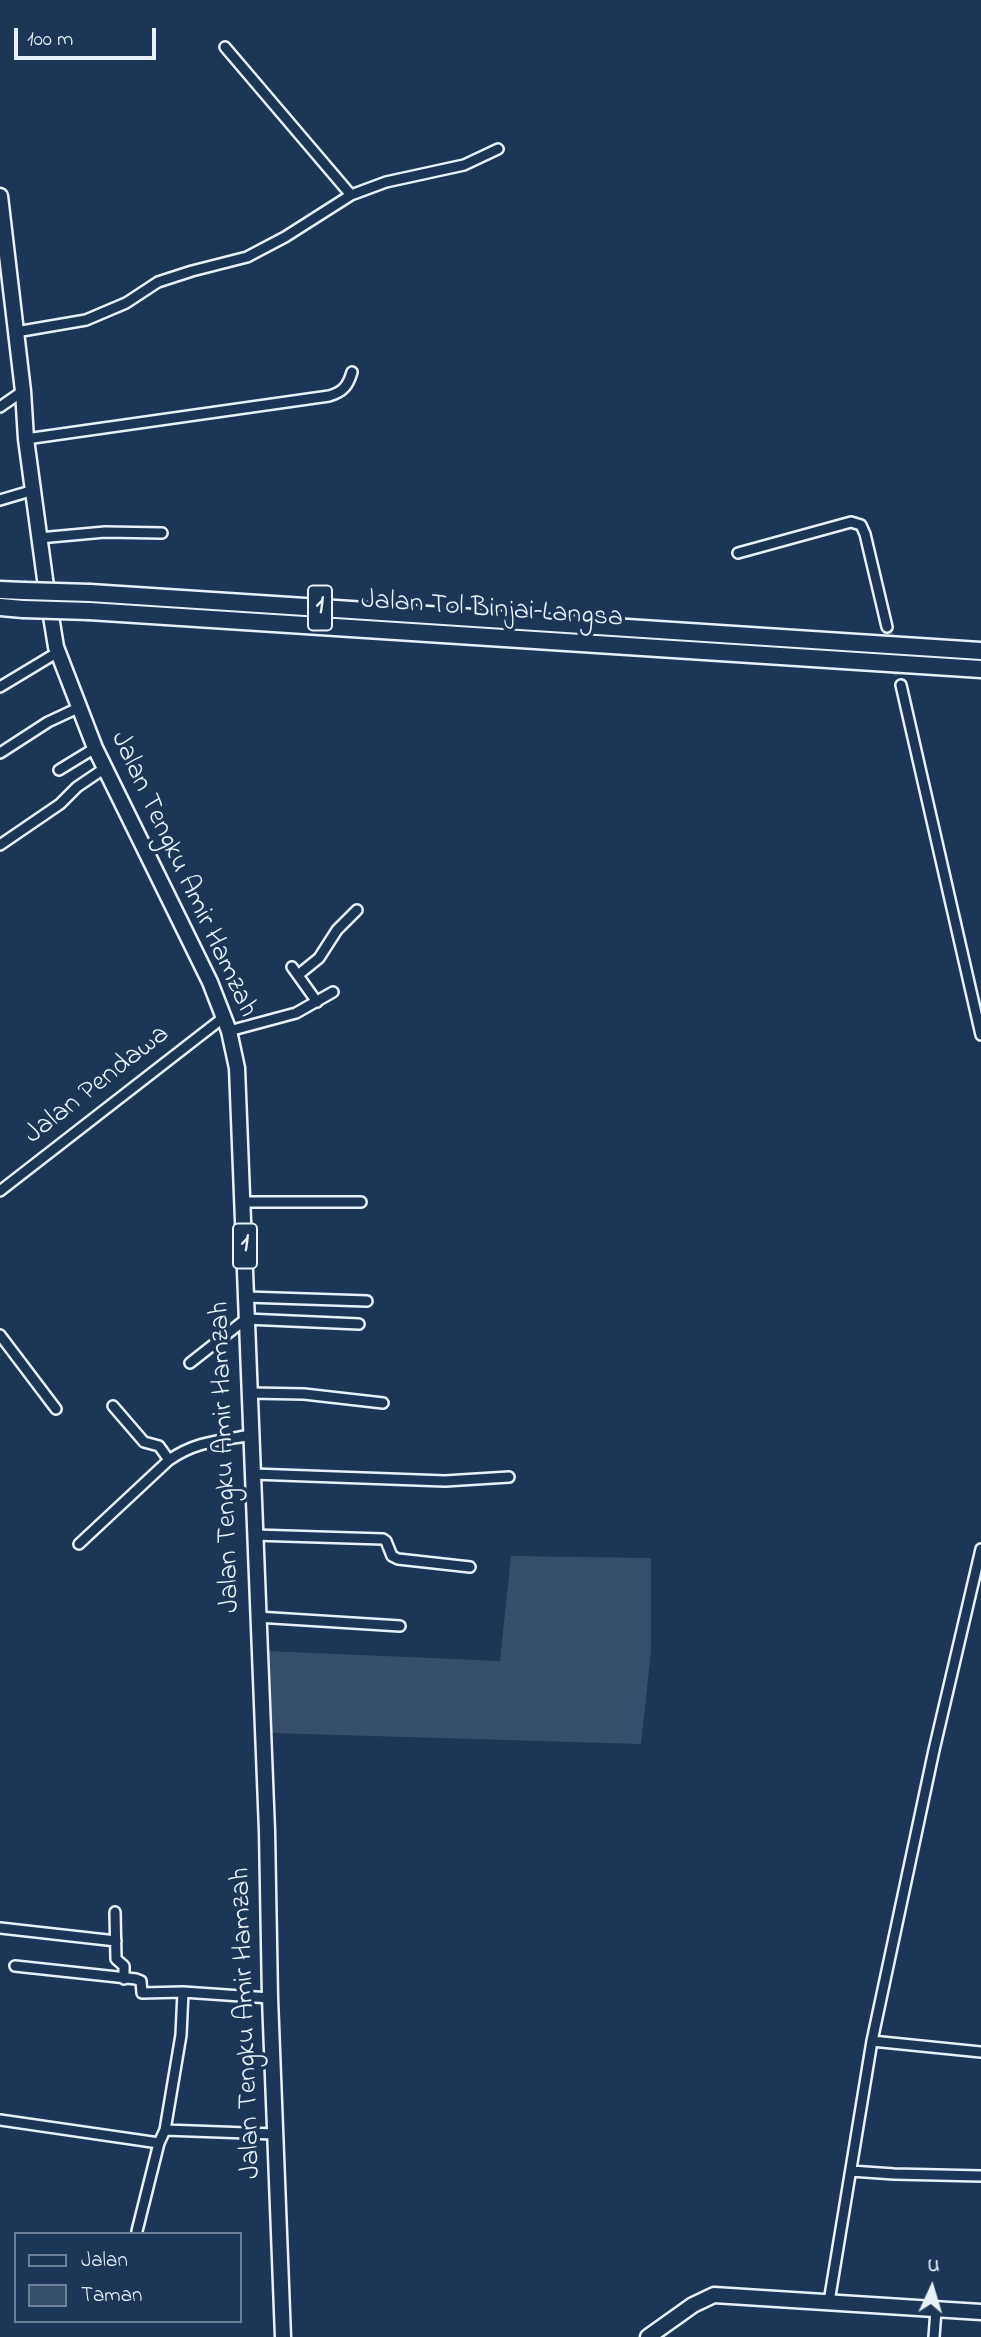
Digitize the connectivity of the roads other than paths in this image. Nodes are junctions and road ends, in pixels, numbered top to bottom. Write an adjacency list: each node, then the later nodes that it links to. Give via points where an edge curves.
1 (225, 47): 3 (street)
2 (498, 149): 3 (street, via 464,166 386,182)
3 (351, 195): 5 (street, via 247,257 158,282 126,303 86,320)
4 (0, 197): 5 (main road, Jalan Tengku Amir Hamzah / 1)
5 (16, 332): 7 (main road, Jalan Tengku Amir Hamzah / 1)
6 (352, 372): 9 (street, via 348,385 329,396)
7 (23, 391): 8 (street); 9 (main road, Jalan Tengku Amir Hamzah / 1)
8 (0, 407)
9 (26, 439): 10 (main road, Jalan Tengku Amir Hamzah / 1)
10 (34, 490): 11 (street); 13 (main road, Jalan Tengku Amir Hamzah / 1)
11 (0, 500)
12 (162, 533): 13 (street)
13 (39, 538): 19 (main road, Jalan Tengku Amir Hamzah / 1)
14 (738, 553): 17 (street, via 850,522 861,525)
15 (0, 590): 18 (highway, Jalan Tol Binjai–Langsa / 1, bridge)
16 (0, 607): 20 (highway, Jalan Tol Binjai–Langsa / 1, bridge)
17 (887, 627)
18 (981, 651)
19 (58, 652): 22 (street); 23 (main road, Jalan Tengku Amir Hamzah / 1)
20 (981, 669)
21 (901, 685): 33 (street)
22 (0, 687)
23 (78, 708): 24 (main road, Jalan Tengku Amir Hamzah / 1); 25 (street)
24 (94, 748): 26 (main road, Jalan Tengku Amir Hamzah / 1); 27 (street)
25 (0, 753)
26 (105, 768): 28 (street); 32 (main road, Jalan Tengku Amir Hamzah / 1)
27 (59, 770)
28 (0, 845)
29 (357, 910): 31 (street, via 319,958 295,971)
30 (333, 992): 31 (street)
31 (317, 1002): 32 (street, via 285,1016)
32 (227, 1024): 34 (street, Jalan Pendawa); 35 (main road, Jalan Tengku Amir Hamzah / 1, via 239,1082)
33 (981, 1035)
34 (0, 1191)
35 (243, 1202): 36 (street); 37 (main road, Jalan Tengku Amir Hamzah / 1)
36 (361, 1202)
37 (246, 1297): 38 (street); 39 (main road, Jalan Tengku Amir Hamzah / 1)
38 (366, 1301)
39 (246, 1319): 40 (street); 42 (street); 43 (main road, Jalan Tengku Amir Hamzah / 1)
40 (359, 1324)
41 (0, 1335): 46 (street)
42 (190, 1363)
43 (250, 1393): 44 (street); 47 (main road, Jalan Tengku Amir Hamzah / 1)
44 (383, 1403)
45 (113, 1406): 48 (street, via 144,1441 159,1446)
46 (56, 1409)
47 (251, 1435): 48 (street, via 191,1446); 49 (main road, Jalan Tengku Amir Hamzah / 1)
48 (169, 1460): 52 (street)
49 (253, 1474): 50 (street, via 445,1481); 51 (main road, Jalan Tengku Amir Hamzah / 1)
50 (509, 1476)
51 (254, 1535): 54 (street, via 383,1539 398,1559); 55 (main road, Jalan Tengku Amir Hamzah / 1)
52 (79, 1544)
53 (981, 1549): 64 (street)
54 (470, 1567)
55 (257, 1617): 56 (street); 63 (main road, Jalan Tengku Amir Hamzah / 1)
56 (400, 1626)
57 (115, 1912): 59 (street)
58 (0, 1928): 59 (street)
59 (116, 1941): 61 (street, via 116,1959 124,1966)
60 (15, 1966): 61 (street)
61 (124, 1979): 62 (street, via 139,1980 142,1993)
62 (183, 1992): 63 (street); 67 (street, via 181,2035)
63 (270, 1998): 68 (main road, Jalan Tengku Amir Hamzah / 1)
64 (872, 2041): 65 (street); 70 (street)
65 (981, 2052)
66 (0, 2120): 69 (street)
67 (165, 2130): 68 (street); 69 (street)
68 (274, 2134): 76 (main road, Jalan Tengku Amir Hamzah / 1)
69 (159, 2143): 72 (street)
70 (851, 2171): 71 (street); 73 (street)
71 (981, 2176)
72 (137, 2231)
73 (829, 2302): 74 (main road); 77 (main road, via 714,2295)
74 (936, 2310): 75 (main road); 78 (street)
75 (981, 2312)
76 (283, 2337)
77 (648, 2337)
78 (934, 2337)

